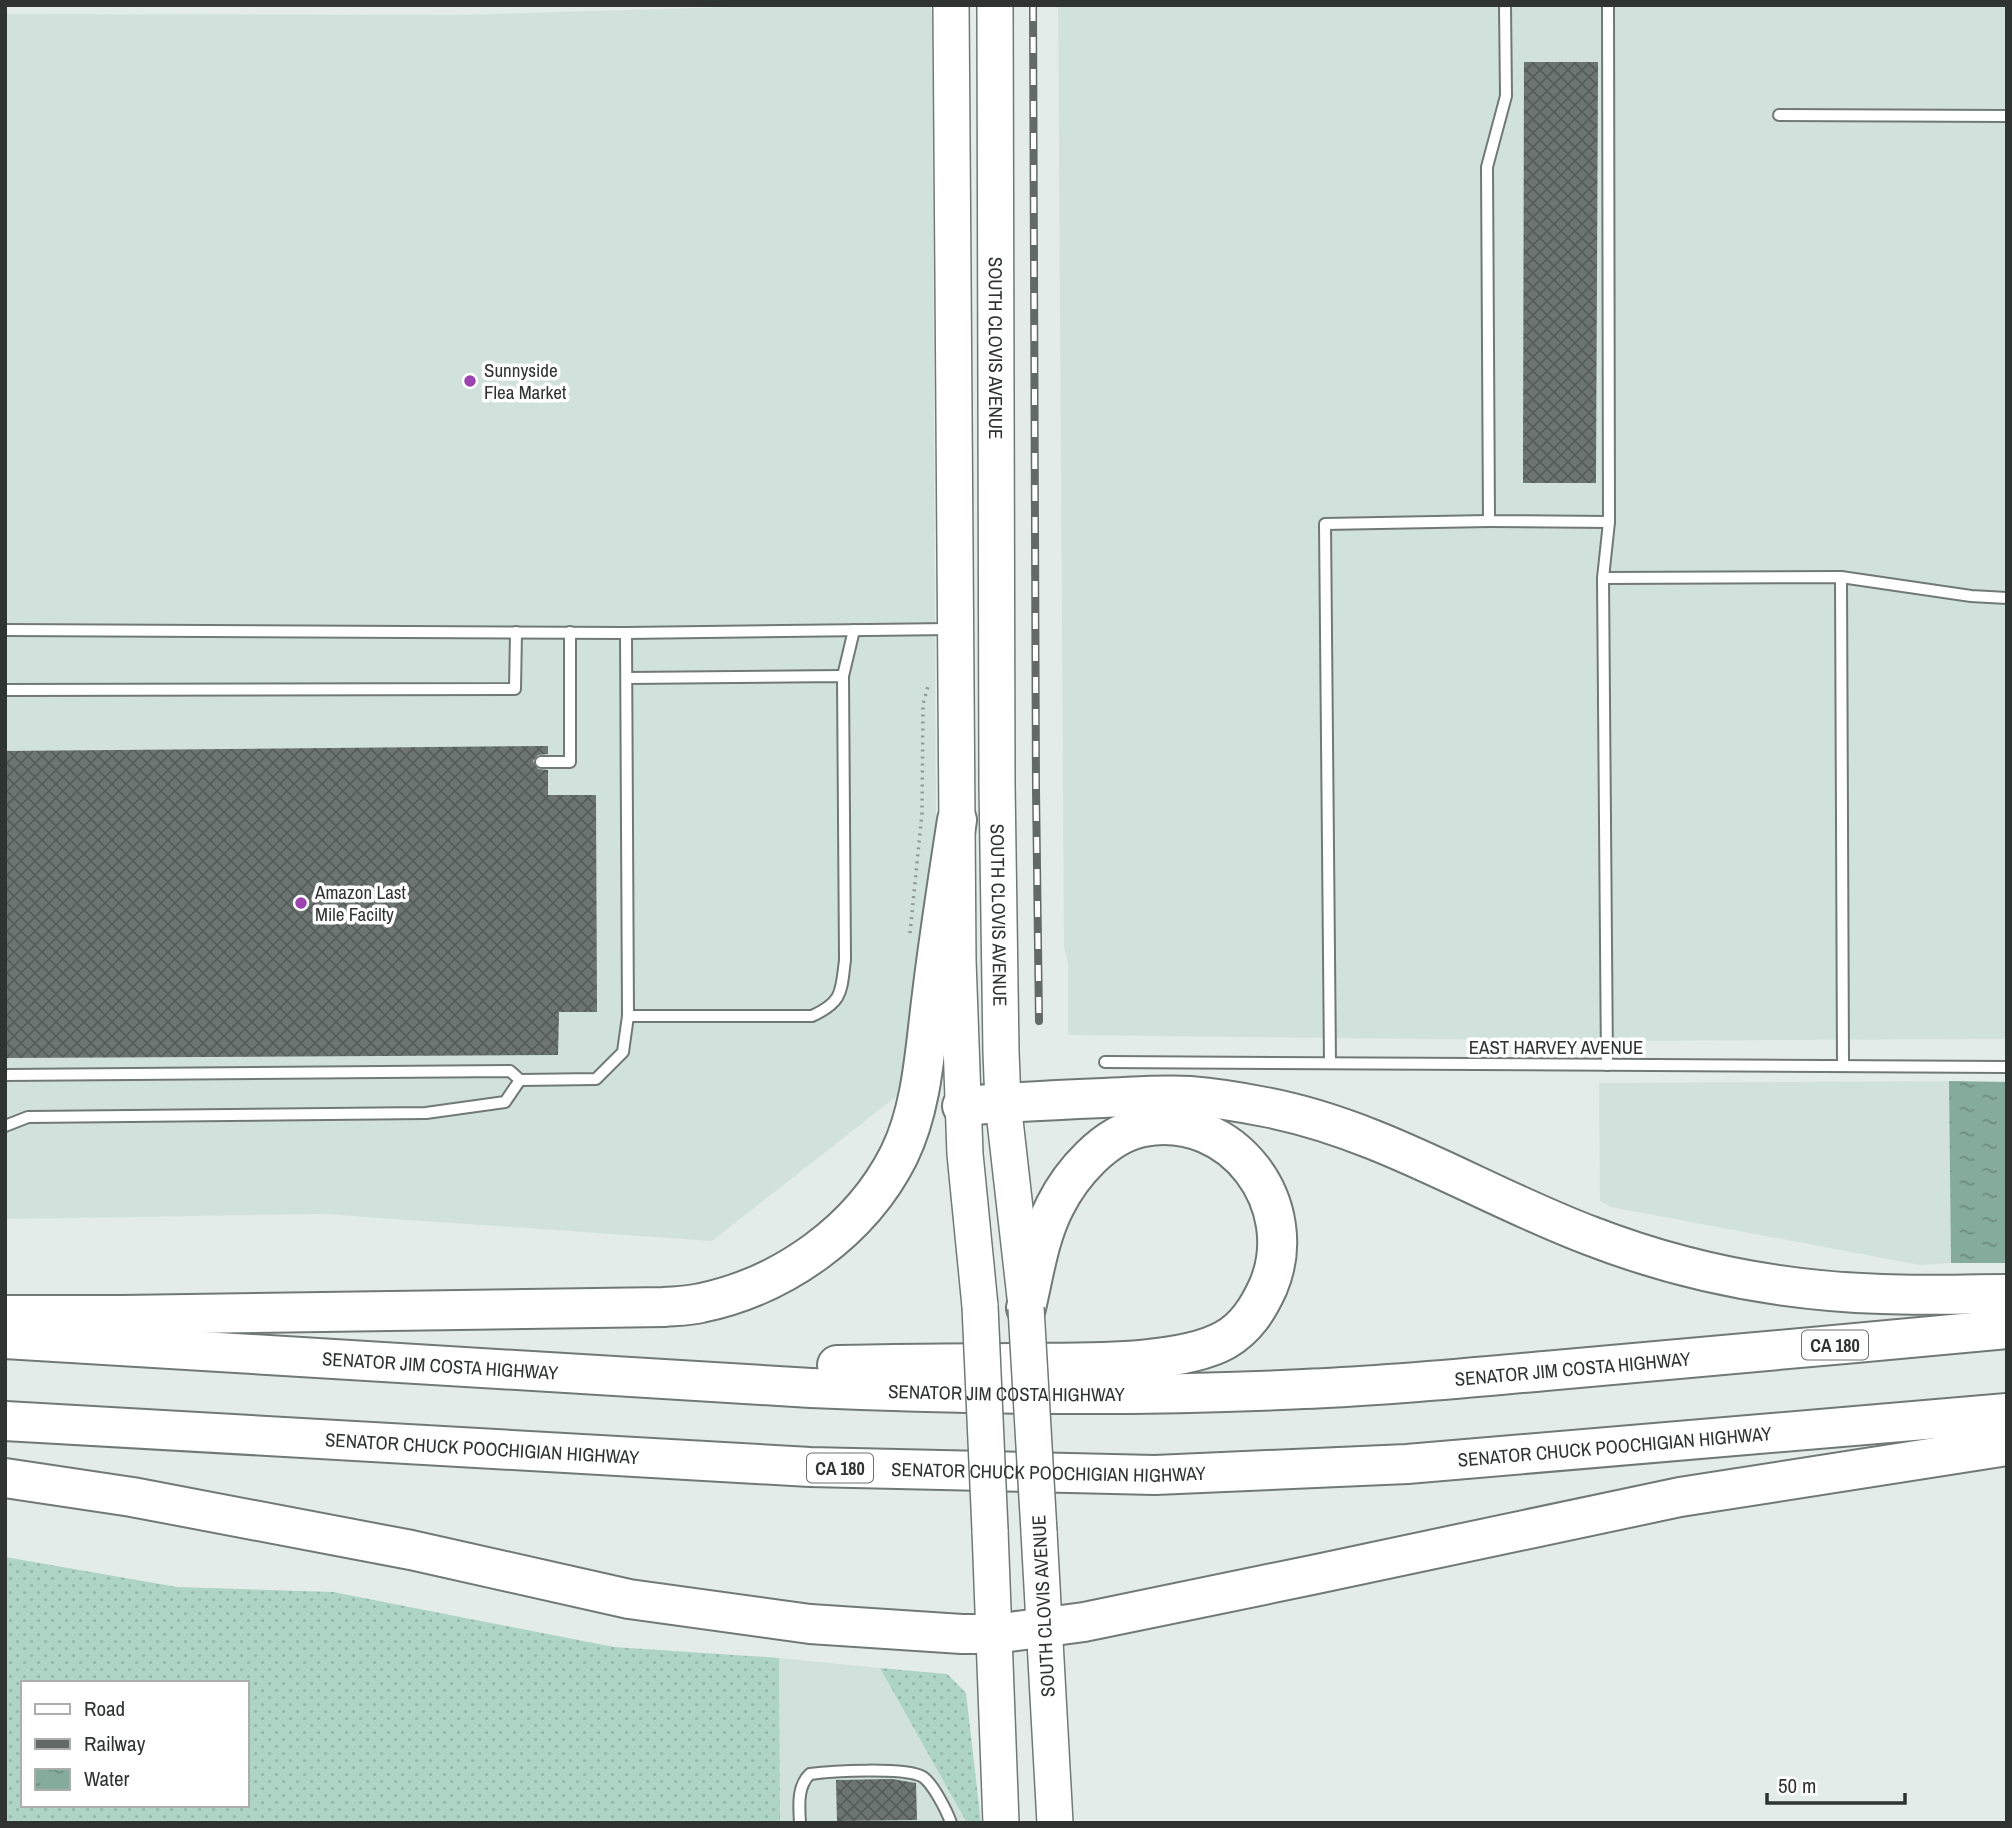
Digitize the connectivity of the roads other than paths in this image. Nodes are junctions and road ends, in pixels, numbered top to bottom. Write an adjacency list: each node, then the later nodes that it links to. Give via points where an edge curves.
1 (951, 5): 12 (main road)
2 (995, 5): 23 (main road, SOUTH CLOVIS AVENUE)
3 (1505, 5): 7 (lane, via 1506,96 1487,167)
4 (1608, 5): 8 (lane)
5 (1779, 115): 6 (lane)
6 (2007, 116)
7 (1489, 522): 8 (lane); 26 (lane, via 1325,524)
8 (1609, 522): 10 (lane)
9 (1841, 577): 10 (lane); 11 (lane); 28 (lane)
10 (1603, 578): 27 (lane)
11 (2007, 598)
12 (956, 629): 14 (lane); 22 (main road); 23 (main road, via 976,648 980,827)
13 (5, 630): 15 (lane)
14 (854, 630): 17 (lane); 18 (lane)
15 (516, 632): 16 (lane); 20 (lane, via 515,689)
16 (569, 632): 17 (lane); 21 (lane, via 570,762)
17 (626, 633): 19 (lane)
18 (844, 676): 19 (lane); 24 (lane, via 845,960 841,991 828,1008 812,1016)
19 (627, 677): 24 (lane)
20 (5, 690)
21 (541, 762)
22 (957, 820): 33 (main road); 37 (highway, via 922,1076 902,1145 880,1184 846,1225 807,1259 778,1276 727,1297 664,1307)
23 (999, 919): 32 (main road, SOUTH CLOVIS AVENUE)
24 (628, 1016): 31 (lane, via 622,1052 596,1079)
25 (1105, 1062): 26 (lane, EAST HARVEY AVENUE)
26 (1330, 1063): 27 (lane, EAST HARVEY AVENUE)
27 (1607, 1065): 28 (lane, EAST HARVEY AVENUE)
28 (1843, 1066): 29 (lane, EAST HARVEY AVENUE)
29 (2007, 1067)
30 (5, 1075): 31 (lane, via 510,1071)
31 (520, 1080): 34 (lane, via 505,1102 426,1113 28,1117)
32 (1003, 1103): 33 (highway); 35 (highway, via 1188,1096 1265,1107 1336,1125 1591,1237 1692,1269 1843,1292); 36 (main road, SOUTH CLOVIS AVENUE)
33 (962, 1106): 46 (main road, bridge, via 980,1306)
34 (5, 1126)
35 (2007, 1294)
36 (1026, 1308): 40 (highway, via 1045,1230 1063,1190 1086,1161 1123,1135 1141,1127 1167,1126 1211,1137 1244,1160 1267,1193 1278,1233 1272,1276 1257,1311 1226,1339 1207,1348 1152,1358 1084,1362); 45 (main road, SOUTH CLOVIS AVENUE, bridge)
37 (5, 1315)
38 (2007, 1329): 40 (highway, SENATOR JIM COSTA HIGHWAY / CA 180, via 1414,1382 1164,1394 927,1393)
39 (5, 1339): 40 (highway, SENATOR JIM COSTA HIGHWAY / CA 180)
40 (481, 1368)
41 (2007, 1413): 42 (highway, SENATOR CHUCK POOCHIGIAN HIGHWAY / CA 180, via 1407,1464 1155,1475 810,1467)
42 (5, 1421)
43 (2007, 1446): 45 (highway, via 1681,1497)
44 (5, 1478): 46 (highway, via 411,1550 629,1598 810,1624)
45 (1045, 1628): 46 (highway); 50 (main road, SOUTH CLOVIS AVENUE)
46 (994, 1634): 49 (main road)
47 (800, 1823): 48 (lane, via 803,1780 810,1774 896,1772 925,1779)
48 (951, 1823)
49 (1001, 1823)
50 (1055, 1823)

